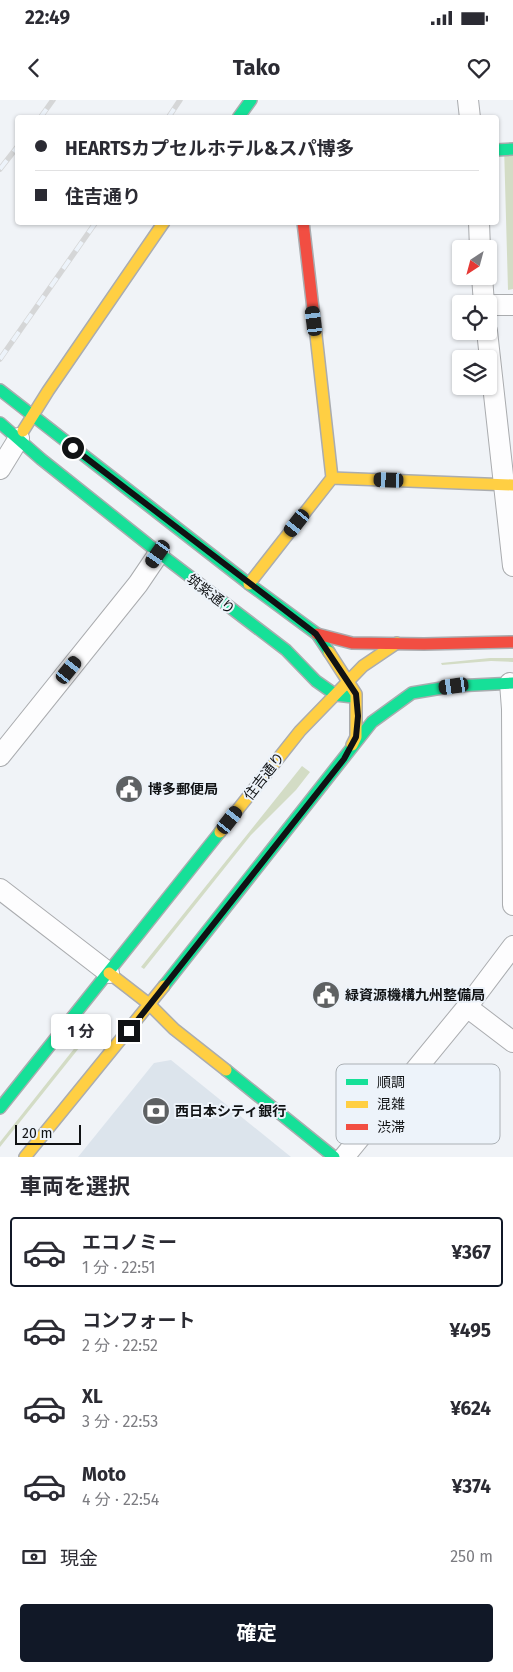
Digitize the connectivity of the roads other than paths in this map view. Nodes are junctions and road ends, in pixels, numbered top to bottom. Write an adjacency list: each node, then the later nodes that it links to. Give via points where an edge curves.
1 (250, 100): 3 (street)
2 (468, 100): 4 (street)
3 (240, 115)
4 (470, 115)
5 (513, 149): 6 (street)
6 (499, 150)
7 (162, 225): 15 (street)
8 (303, 225): 19 (street)
9 (479, 225): 10 (street)
10 (480, 240)
11 (513, 304): 12 (street)
12 (497, 305)
13 (488, 340): 20 (street)
14 (0, 390): 15 (street)
15 (32, 416): 17 (street); 23 (street)
16 (0, 423): 17 (street, 筑紫通り)
17 (19, 438): 18 (street); 21 (street, 筑紫通り)
18 (0, 468)
19 (332, 478): 20 (street); 23 (street)
20 (509, 485): 22 (street)
21 (158, 554): 27 (street, 筑紫通り, via 286,650); 35 (street, via 138,584)
22 (513, 566)
23 (249, 584): 24 (street)
24 (316, 634): 26 (street, via 352,643); 28 (street)
25 (513, 642): 26 (street)
26 (397, 644): 28 (street, 住吉通り, via 363,666)
27 (297, 662): 32 (street, 筑紫通り, via 316,682); 34 (street, via 314,689 310,713)
28 (348, 682): 32 (street, 住吉通り); 33 (street)
29 (511, 683): 30 (street, via 454,686); 38 (street)
30 (412, 693): 31 (street); 36 (street, via 372,722)
31 (394, 694)
32 (336, 695): 33 (street, 筑紫通り); 34 (street, 住吉通り)
33 (362, 698): 36 (street, via 356,737)
34 (300, 731): 40 (street, 住吉通り)
35 (0, 756)
36 (344, 759): 41 (street)
37 (0, 889): 40 (street)
38 (513, 905)
39 (513, 946): 42 (street)
40 (109, 973): 41 (street); 45 (street, 住吉通り)
41 (149, 1004): 47 (street); 48 (street, via 174,1029)
42 (468, 1007): 43 (street); 44 (street)
43 (513, 1042)
44 (421, 1064)
45 (0, 1108)
46 (355, 1144): 49 (street)
47 (25, 1157)
48 (334, 1157)
49 (344, 1157)

